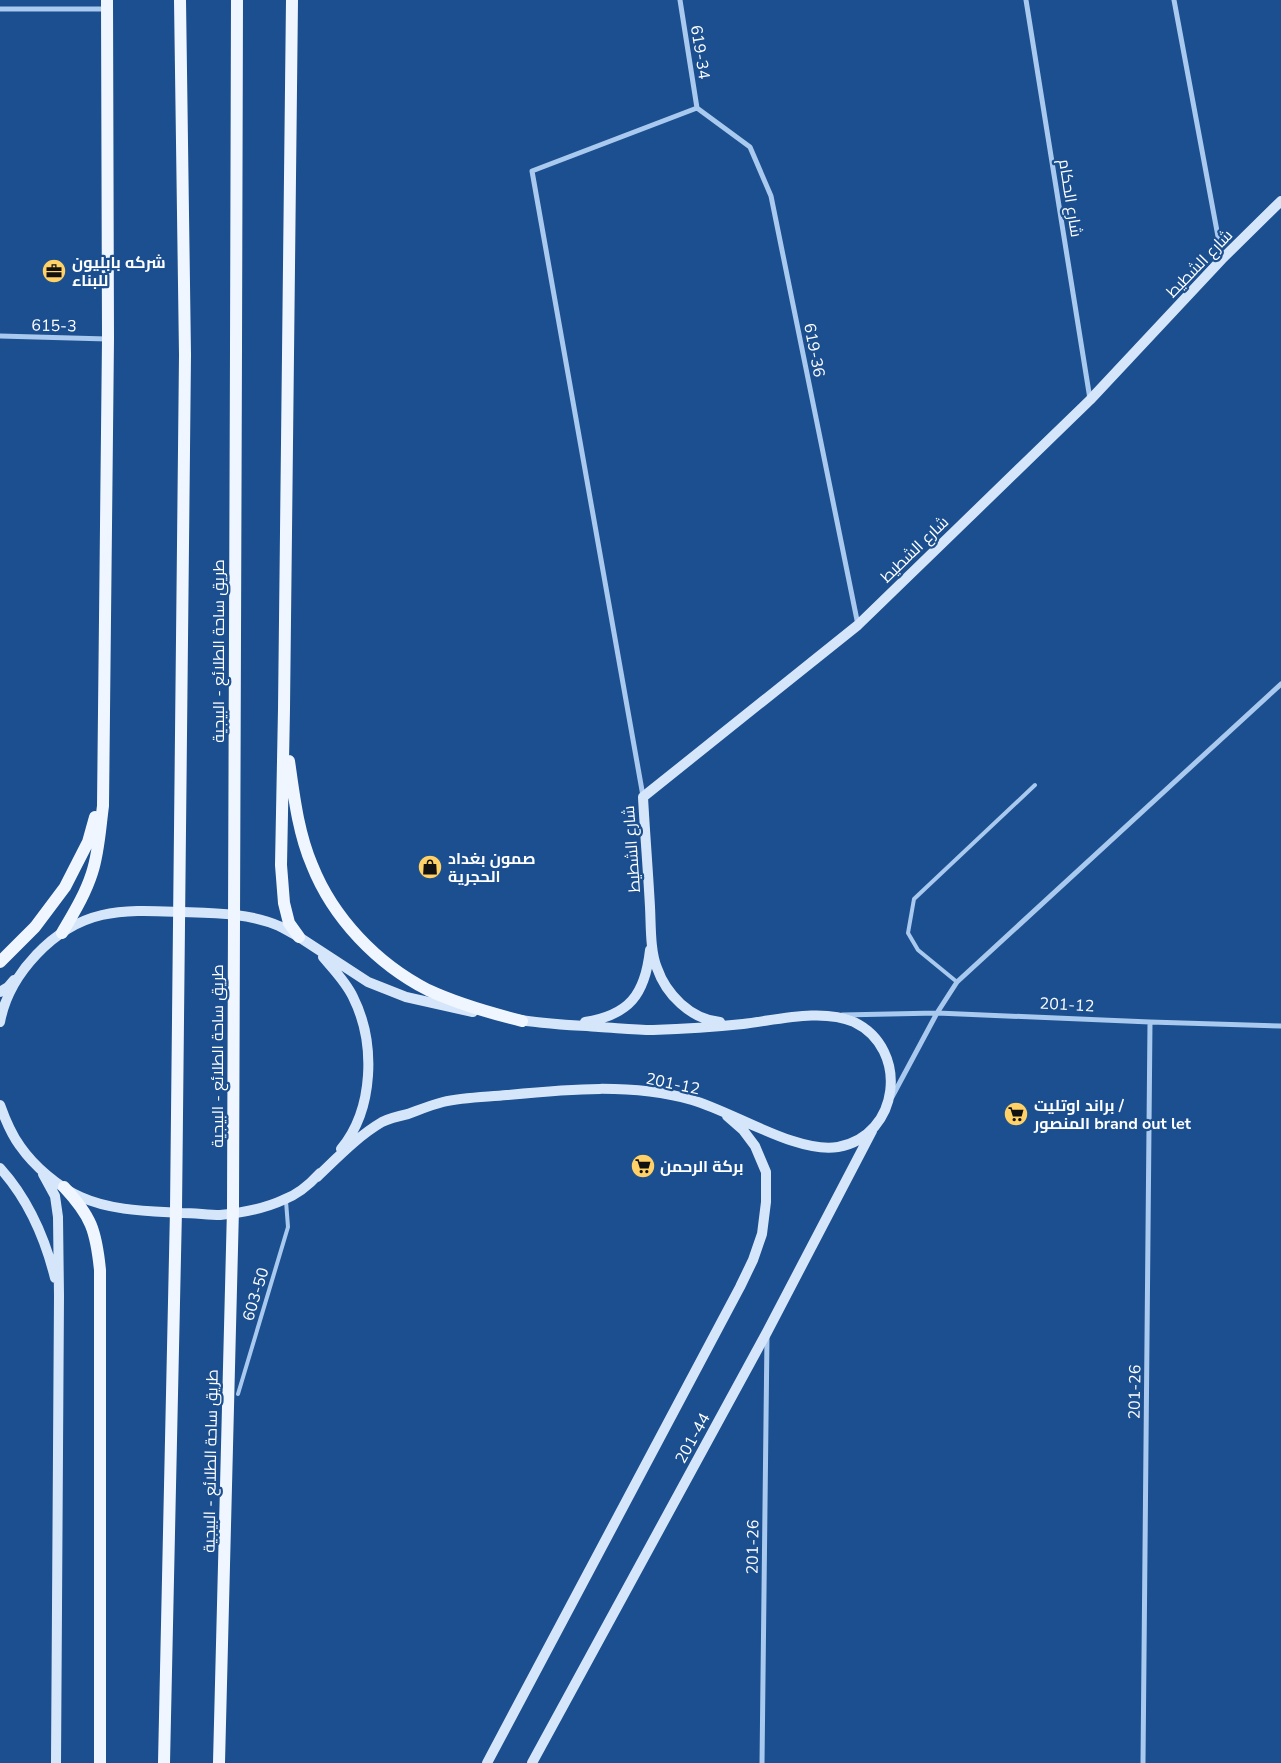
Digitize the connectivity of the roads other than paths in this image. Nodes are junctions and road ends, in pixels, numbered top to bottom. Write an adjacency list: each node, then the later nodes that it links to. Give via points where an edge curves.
1 (180, 0): 52 (main road, bridge, via 185,354 176,1219)
2 (237, 0): 53 (main road, طريق ساحة الطلائع - البيجية, bridge, via 233,1209)
3 (292, 0): 17 (main road)
4 (680, 0): 9 (street, 619-34)
5 (1026, 0): 14 (street, شارع الحكام)
6 (1174, 0): 11 (street)
7 (107, 4): 8 (street); 13 (main road)
8 (0, 9)
9 (697, 108): 15 (street, 619-36, via 750,147 771,196); 20 (street, via 532,171)
10 (1281, 201): 11 (main road, شارع الشطيط)
11 (1222, 259): 14 (main road, شارع الشطيط)
12 (0, 336): 13 (street, 615-3)
13 (108, 339): 18 (main road)
14 (1090, 400): 15 (main road, شارع الشطيط)
15 (858, 625): 20 (main road, شارع الشطيط)
16 (1281, 684): 26 (street)
17 (284, 709): 23 (main road, via 281,866 284,902 290,924); 30 (main road, via 298,819 311,863 337,911 378,956 428,990 485,1012)
18 (104, 757): 21 (main road, via 103,806 92,872 80,903); 24 (main road, via 99,803 88,842 65,887 35,927)
19 (1035, 785): 26 (lane, via 914,899 908,933 918,950)
20 (643, 797): 22 (main road, شارع الشطيط)
21 (62, 933): 23 (main road, via 103,914 161,912 250,918 277,925); 25 (main road)
22 (652, 934): 33 (main road, via 656,965 662,980 683,1007 702,1018); 34 (main road, via 645,978 634,1000 616,1013)
23 (300, 937): 30 (main road, 201-12, via 368,982 406,996); 44 (main road, via 339,974 353,996 368,1045 366,1096 357,1120 346,1143)
24 (0, 962)
25 (27, 966): 27 (main road); 31 (main road, via 6,1000)
26 (957, 982): 28 (street)
27 (0, 992)
28 (937, 1013): 29 (street, 201-12); 32 (street, 201-12); 38 (street)
29 (821, 1015): 33 (main road, 201-12); 38 (main road, 201-12, via 843,1018 864,1027 879,1044 889,1064 892,1086)
30 (522, 1021): 34 (main road, 201-12)
31 (0, 1022)
32 (1150, 1022): 35 (street, 201-12); 57 (street, 201-26)
33 (740, 1024): 34 (main road, 201-12, via 652,1030)
34 (567, 1025)
35 (1281, 1026)
36 (692, 1100): 39 (main road, 201-12, via 799,1144 819,1148 840,1147 859,1139); 44 (main road, 201-12, via 640,1091 587,1088 445,1102 383,1122 358,1139); 54 (main road, via 727,1116 755,1146 766,1172 762,1234 740,1287)
37 (0, 1105): 41 (main road)
38 (886, 1108): 39 (main road, 201-12)
39 (875, 1126): 48 (main road, 201-44)
40 (0, 1127): 41 (main road)
41 (19, 1146): 42 (main road)
42 (35, 1164): 45 (main road); 47 (main road, via 48,1180 55,1196)
43 (0, 1168): 47 (main road, via 33,1216 50,1255)
44 (317, 1177): 46 (main road)
45 (64, 1187): 46 (main road, via 96,1203 143,1211 221,1214); 51 (main road, via 82,1206 92,1226 100,1270)
46 (286, 1200): 49 (lane, 603-50, via 288,1227)
47 (59, 1296): 50 (main road)
48 (767, 1332): 55 (main road, 201-44); 56 (street, 201-26)
49 (238, 1394)
50 (56, 1763)
51 (100, 1763)
52 (164, 1763)
53 (219, 1763)
54 (486, 1763)
55 (532, 1763)
56 (762, 1763)
57 (1142, 1763)

